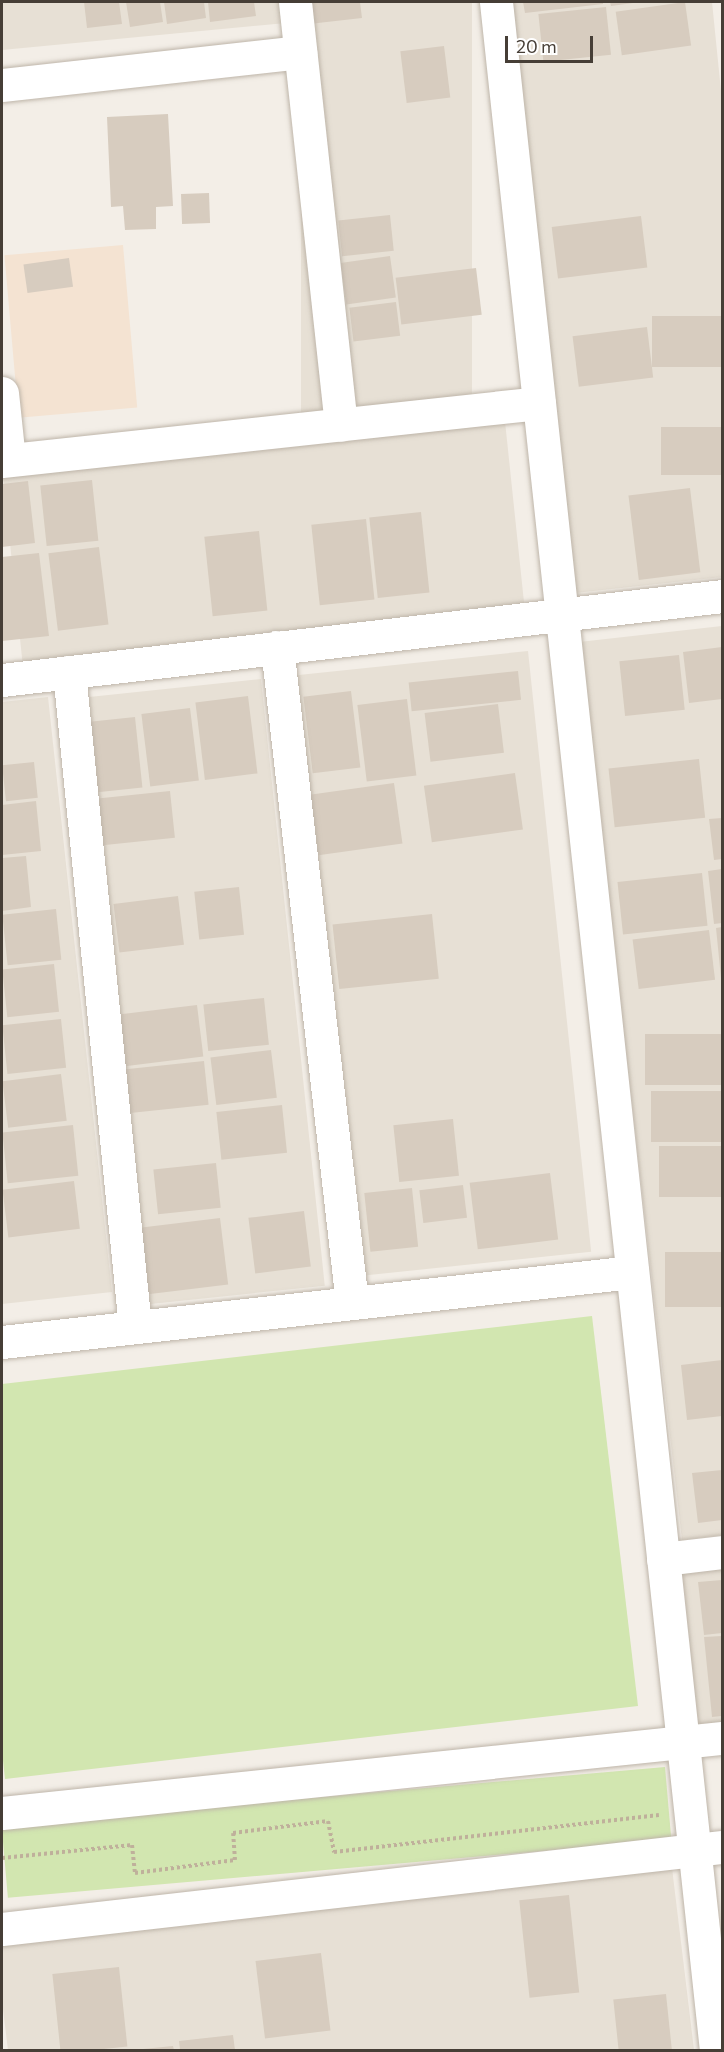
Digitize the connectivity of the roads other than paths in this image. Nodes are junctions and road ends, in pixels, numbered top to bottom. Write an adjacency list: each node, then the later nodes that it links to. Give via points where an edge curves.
1 (295, 2): 3 (street)
2 (496, 2): 6 (street)
3 (300, 52): 4 (street); 7 (street)
4 (2, 85)
5 (2, 393): 8 (street)
6 (539, 403): 7 (street); 10 (street)
7 (341, 425): 8 (street)
8 (5, 461)
9 (723, 596): 10 (street)
10 (562, 615): 11 (street); 14 (street)
11 (278, 647): 12 (street); 15 (street)
12 (69, 672): 13 (street); 16 (street)
13 (2, 680)
14 (632, 1272): 15 (street); 19 (street)
15 (352, 1303): 16 (street)
16 (135, 1328): 17 (street)
17 (2, 1342)
18 (723, 1552): 19 (street)
19 (663, 1559): 21 (street)
20 (723, 1738): 21 (street)
21 (683, 1742): 22 (street); 23 (street, via 689,1812)
22 (2, 1814)
23 (708, 1849): 24 (street); 25 (street)
24 (2, 1929)
25 (716, 2050)

